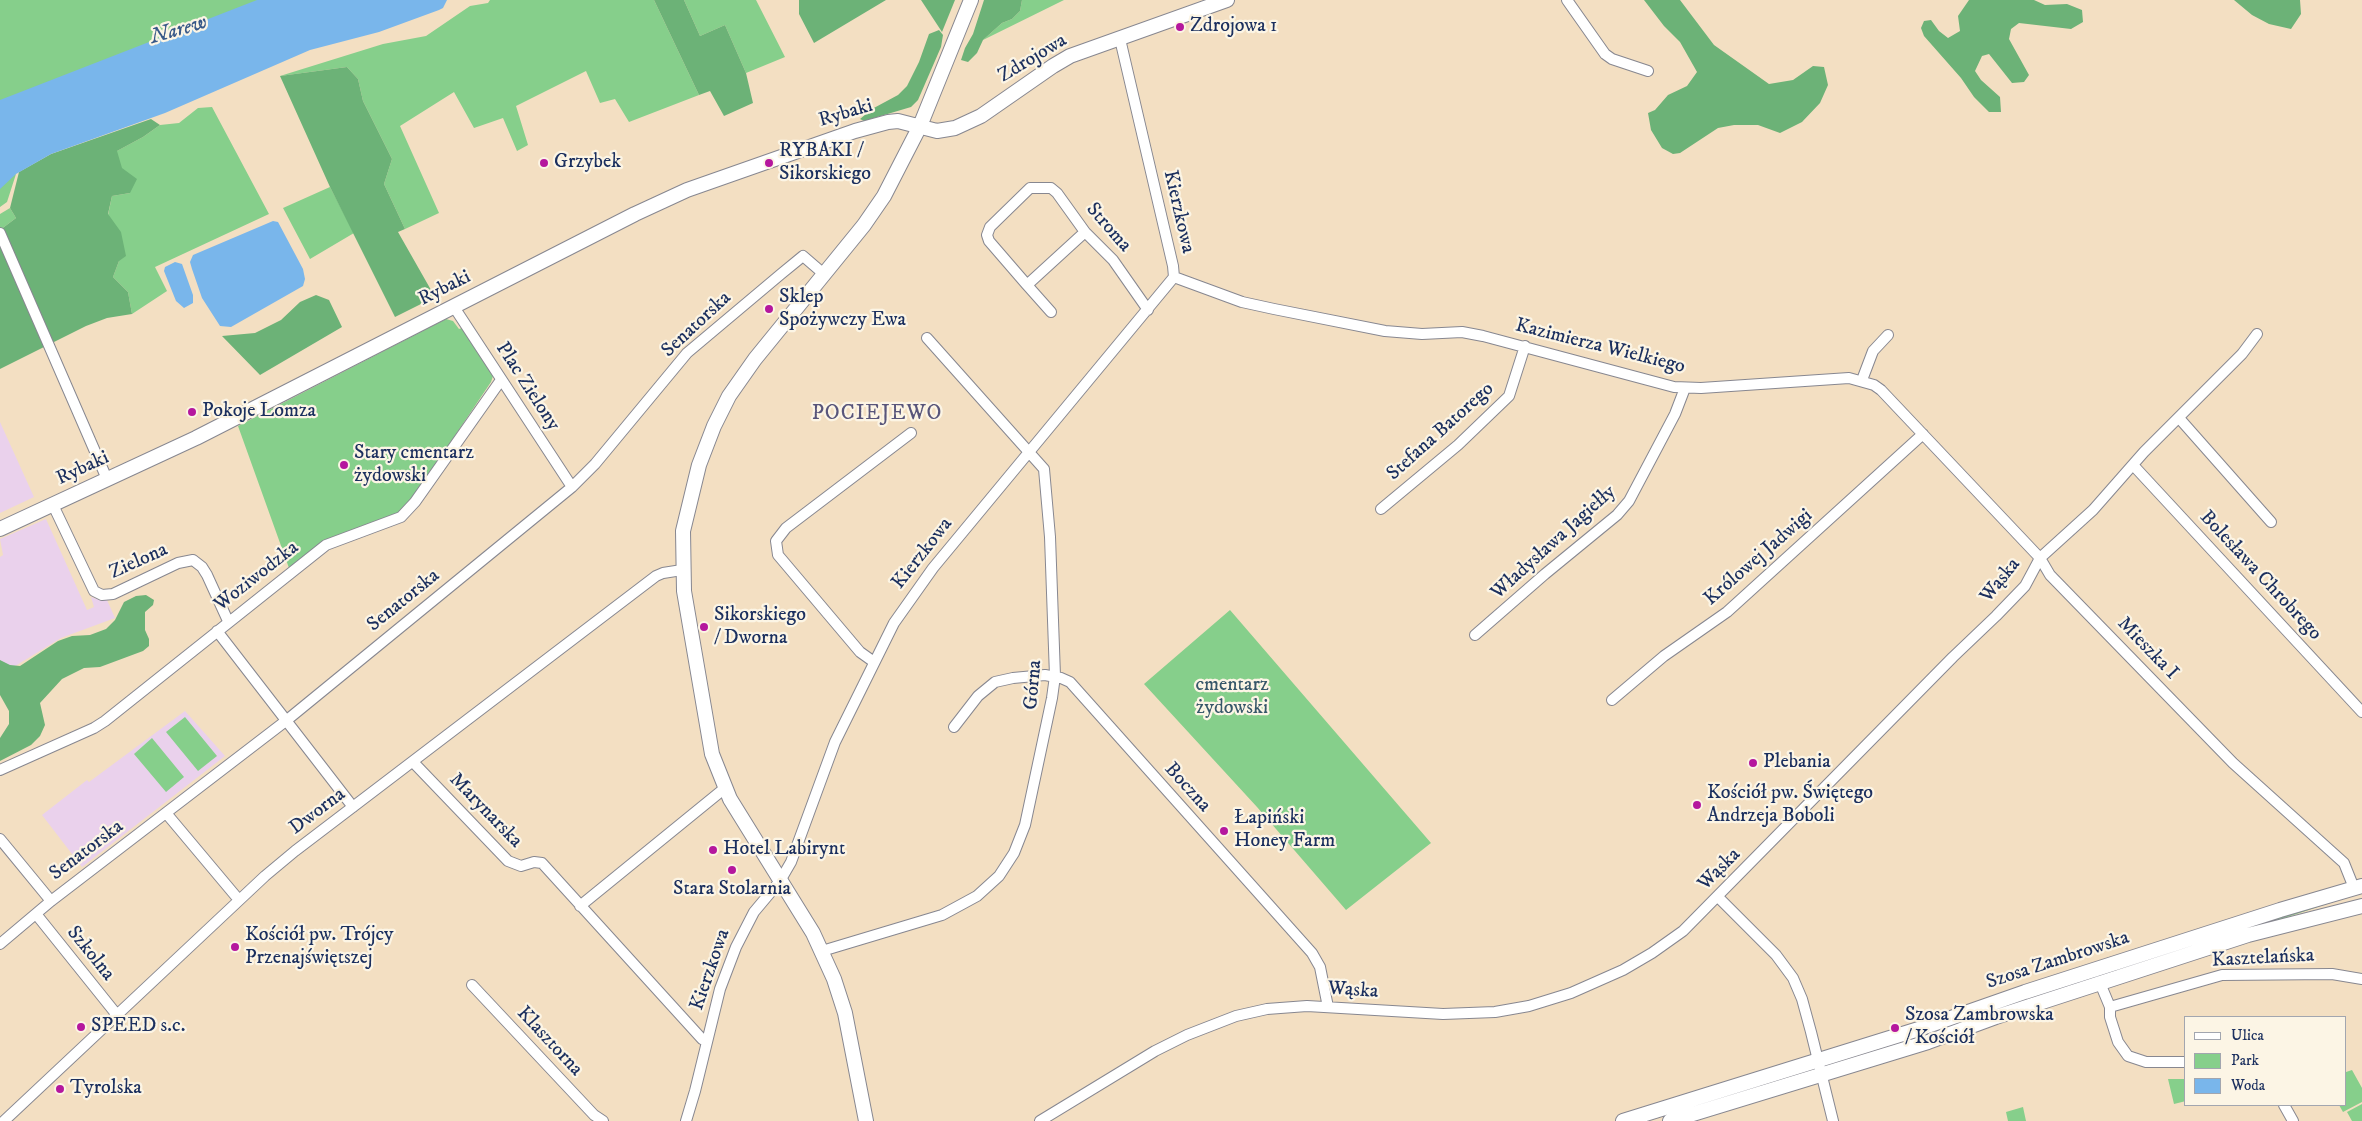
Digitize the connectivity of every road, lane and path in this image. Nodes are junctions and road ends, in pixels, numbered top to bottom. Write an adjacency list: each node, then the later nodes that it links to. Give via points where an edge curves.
1 (971, 0): 6 (street)
2 (1227, 0): 4 (street, Zdrojowa)
3 (1567, 0): 5 (street, via 1605,54)
4 (1120, 40): 6 (street, Zdrojowa, via 1063,60 965,124 942,131); 10 (street, Kierzkowa)
5 (1648, 71)
6 (920, 126): 9 (street, via 884,196); 12 (street, Rybaki, via 898,121 876,125 699,185 634,214)
7 (1085, 232): 11 (street); 11 (street, Stroma, via 1054,190 1030,188 990,227 987,235); 13 (street, Stroma, via 1113,260)
8 (0, 234): 27 (street)
9 (825, 276): 28 (street, Senatorska, via 803,256 688,353 595,464); 34 (street, via 743,375 720,413 703,454 690,500)
10 (1174, 277): 13 (street, Kierzkowa); 18 (street, Kazimierza Wielkiego, via 1242,302 1385,332 1462,332)
11 (1028, 284): 14 (street)
12 (454, 307): 19 (street, Plac Zielony); 27 (street, Rybaki, via 196,438)
13 (1148, 310): 25 (street, Kierzkowa)
14 (1051, 312)
15 (2257, 334): 22 (street, Wąska, via 2242,354)
16 (1888, 335): 20 (street, via 1873,351)
17 (928, 338): 25 (street, Górna)
18 (1525, 346): 21 (street, Kazimierza Wielkiego); 30 (street, Stefana Batorego, via 1510,396 1458,445)
19 (501, 380): 28 (street, Plac Zielony); 35 (street, Woziwodzka, via 405,514 392,522 330,542)
20 (1862, 380): 21 (street, Kazimierza Wielkiego); 24 (street, Kazimierza Wielkiego, via 1881,390)
21 (1685, 388): 37 (street, Władysława Jagiełły, via 1678,409 1630,501)
22 (2179, 418): 26 (street, Wąska); 31 (street)
23 (911, 433): 38 (street, via 786,528 776,541 778,555 860,652)
24 (1923, 434): 33 (street, Kazimierza Wielkiego); 40 (street, Królowej Jadwigi, via 1727,612 1664,656)
25 (1030, 452): 38 (street, Kierzkowa, via 912,595); 39 (street, Górna, via 1041,465 1046,478)
26 (2133, 464): 33 (street, Wąska, via 2093,510); 41 (street, Bolesława Chrobrego)
27 (107, 479): 29 (street, Rybaki)
28 (572, 486): 42 (street, Senatorska)
29 (53, 505): 32 (street, Rybaki); 35 (street, Zielona, via 90,585 97,593 112,594 178,563 193,560 207,575)
30 (1381, 509)
31 (2272, 522)
32 (0, 529)
33 (2040, 558): 51 (street, Mieszka I, via 2050,575 2233,763 2344,863); 53 (street, Wąska, via 2025,586)
34 (682, 570): 44 (street, Dworna, via 656,576); 46 (street, via 709,743)
35 (228, 622): 36 (street, Woziwodzka)
36 (217, 630): 42 (street); 45 (street, Woziwodzka, via 100,725)
37 (1475, 635)
38 (874, 662): 50 (street, Kierzkowa, via 835,742 802,839)
39 (1055, 676): 43 (street, via 996,682 978,696); 61 (street, Górna, via 1024,825 1014,853 999,876 977,896 942,915); 65 (street, Boczna, via 1074,686 1312,953 1320,967)
40 (1612, 700)
41 (2362, 712)
42 (286, 720): 47 (street); 48 (street, Senatorska)
43 (954, 727)
44 (414, 762): 47 (street, Dworna); 56 (street, Marynarska, via 508,861 521,866 542,863)
45 (0, 770)
46 (725, 788): 50 (street); 56 (street)
47 (353, 807): 54 (street, Dworna)
48 (166, 813): 54 (street); 55 (street, Senatorska)
49 (0, 839): 55 (street)
50 (780, 881): 61 (street); 68 (street, Kierzkowa, via 754,912 739,940 720,989)
51 (2358, 887): 52 (street, Szosa Zambrowska)
52 (2338, 892): 58 (street); 69 (street, Szosa Zambrowska)
53 (1718, 897): 65 (street, Wąska, via 1683,931 1634,965 1571,993 1529,1006 1458,1014); 69 (street, via 1776,954 1793,978)
54 (239, 900): 67 (street, Dworna)
55 (51, 901): 59 (street, Senatorska)
56 (580, 906): 68 (street, Marynarska)
57 (2362, 906): 58 (street, Szosa Zambrowska)
58 (2343, 912): 63 (street, Szosa Zambrowska, via 2248,935)
59 (36, 914): 60 (street, Senatorska); 67 (street, Szkolna)
60 (0, 944)
61 (822, 951): 76 (street, via 845,1013)
62 (2362, 979): 66 (street, Kasztelańska, via 2332,974 2222,975)
63 (2100, 983): 66 (street); 71 (street, Szosa Zambrowska, via 1928,1042)
64 (472, 985): 74 (street, Klasztorna)
65 (1328, 1006): 77 (street, Wąska, via 1266,1009 1215,1023 1174,1040)
66 (2110, 1007): 70 (street, via 2118,1042 2128,1056 2146,1062)
67 (117, 1015): 73 (street, Dworna)
68 (707, 1041): 75 (street, Kierzkowa)
69 (1818, 1060): 71 (street); 78 (street, Szosa Zambrowska)
70 (2184, 1062)
71 (1821, 1074): 79 (street, Szosa Zambrowska); 80 (street)
72 (2285, 1106): 81 (street)
73 (4, 1121)
74 (603, 1121)
75 (686, 1121)
76 (866, 1121)
77 (1040, 1121)
78 (1623, 1121)
79 (1670, 1121)
80 (1833, 1121)
81 (2293, 1121)

